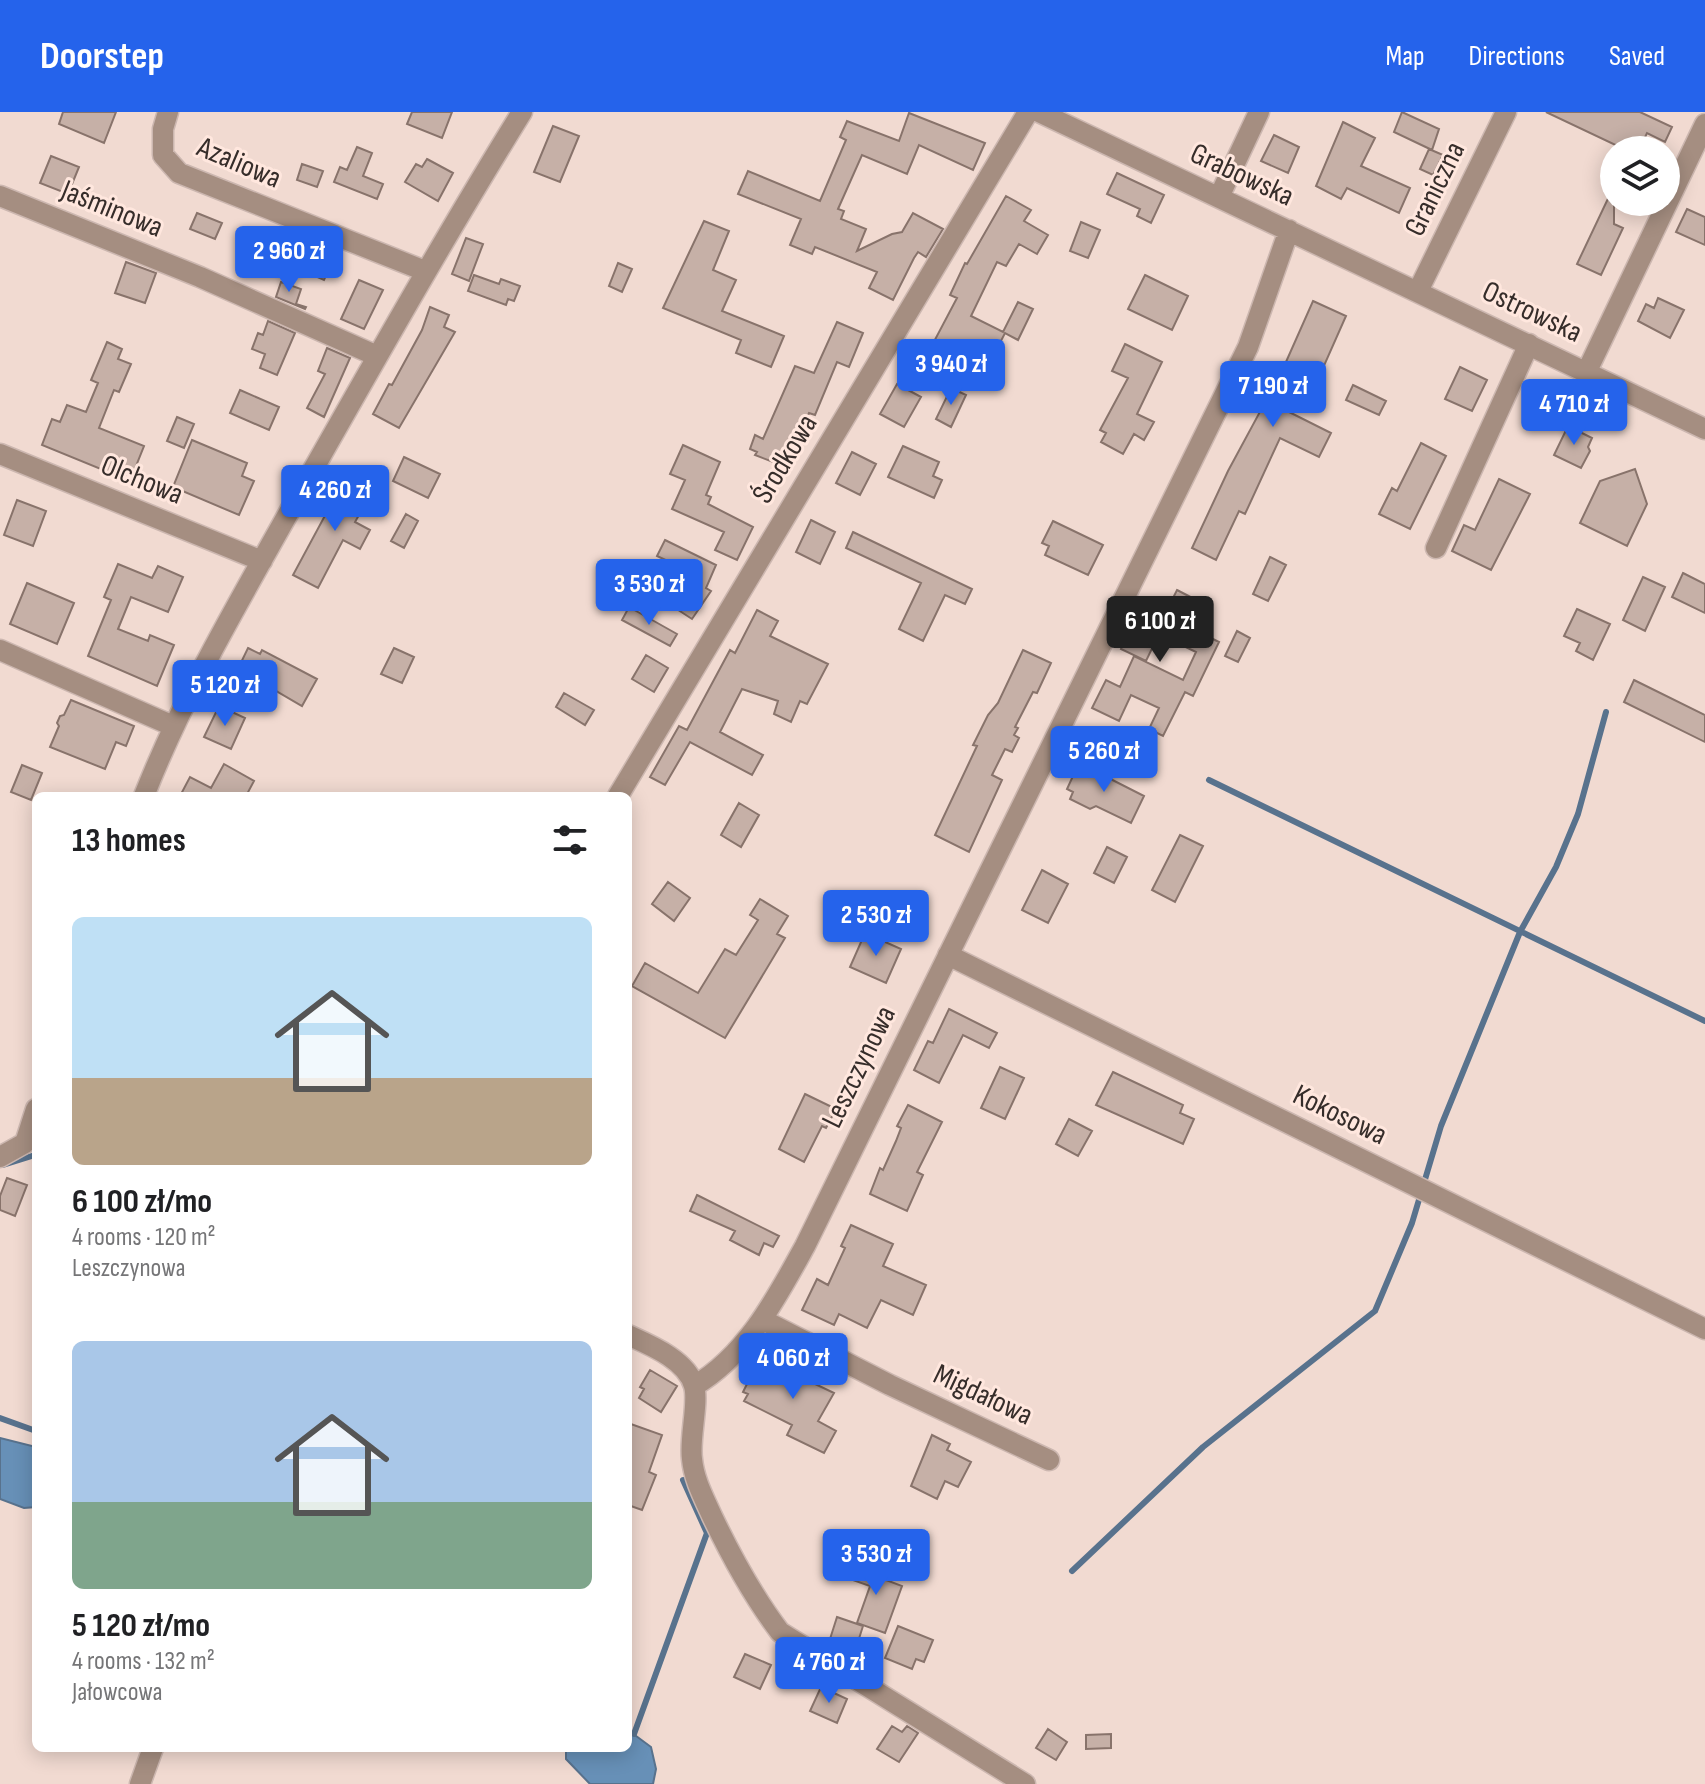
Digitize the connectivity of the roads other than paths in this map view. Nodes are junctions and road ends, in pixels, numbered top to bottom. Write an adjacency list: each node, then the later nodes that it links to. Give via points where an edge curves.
1 (168, 112): 12 (street, Azaliowa, via 163,155 179,173)
2 (522, 112): 12 (street)
3 (1028, 112): 24 (street, Środkowa)
4 (1039, 112): 9 (street, Grabowska)
5 (1259, 112): 9 (street)
6 (1506, 112): 13 (street, Graniczna)
7 (1705, 124): 16 (street)
8 (0, 196): 15 (street, Jaśminowa)
9 (1219, 197): 10 (street, Grabowska)
10 (1289, 230): 11 (street, Grabowska); 25 (street, Leszczynowa, via 1248,347)
11 (1332, 251): 13 (street, Ostrowska)
12 (425, 271): 15 (street)
13 (1418, 291): 14 (street, Ostrowska)
14 (1529, 344): 16 (street, Ostrowska); 19 (street)
15 (377, 356): 20 (street)
16 (1587, 371): 17 (street, Ostrowska)
17 (1705, 429)
18 (0, 454): 20 (street, Olchowa)
19 (1436, 548)
20 (262, 561): 22 (street)
21 (0, 650): 22 (street)
22 (173, 726): 23 (street)
23 (146, 792)
24 (620, 792)
25 (948, 955): 28 (street, Leszczynowa, via 805,1246); 29 (street, Kokosowa)
26 (31, 1145): 27 (street)
27 (0, 1157)
28 (763, 1320): 31 (street, Leszczynowa, via 710,1377); 32 (street, Migdałowa)
29 (1705, 1329)
30 (632, 1337): 31 (street, via 669,1357)
31 (694, 1386): 35 (street, via 695,1476 737,1569 780,1632)
32 (1049, 1460)
33 (152, 1752): 34 (street)
34 (140, 1784)
35 (1025, 1784)

